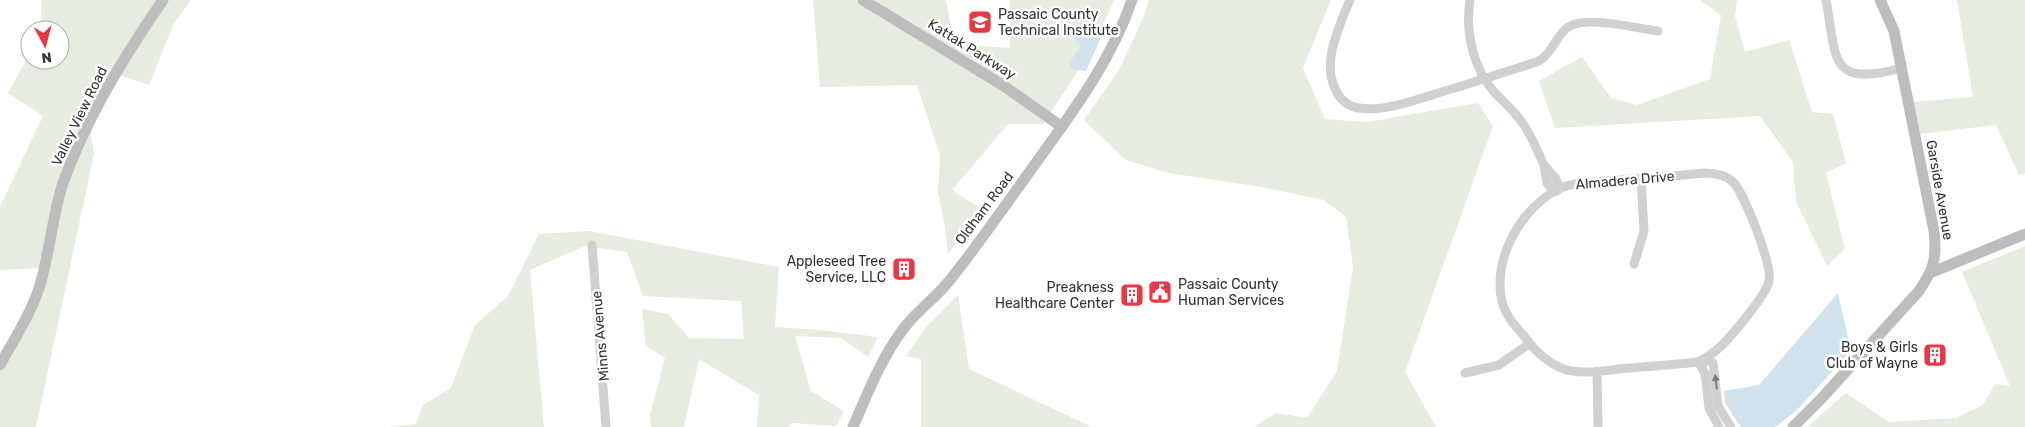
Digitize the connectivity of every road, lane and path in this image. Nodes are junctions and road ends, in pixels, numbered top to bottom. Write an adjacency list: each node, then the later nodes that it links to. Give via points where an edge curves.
1 (163, 0): 20 (street, Valley View Road, via 122,63 81,141 64,183 37,294)
2 (863, 0): 11 (street, Kattak Parkway, via 1004,86)
3 (1132, 0): 11 (street, Oldham Road, via 1105,61)
4 (1350, 0): 10 (street, via 1331,57 1336,92 1348,105 1389,107)
5 (1470, 0): 10 (street, via 1469,35 1474,57)
6 (1826, 0): 9 (street, via 1837,60 1846,71 1865,74)
7 (1880, 0): 9 (street, Garside Avenue, via 1894,31)
8 (1658, 30): 10 (street, via 1588,22 1574,24 1560,34 1542,60)
9 (1902, 68): 17 (street, Garside Avenue, via 1934,231 1936,249)
10 (1485, 79): 13 (street, via 1523,124 1544,165 1556,179)
11 (1062, 127): 24 (street, Oldham Road, via 950,280 899,334)
12 (1641, 178): 13 (street, Almadera Drive, via 1578,184); 16 (street, via 1644,231); 19 (street, Almadera Drive, via 1712,173 1732,181 1742,196 1768,261 1770,281 1765,292 1721,347)
13 (1557, 191): 18 (street, Almadera Drive, via 1537,203 1518,226 1500,281 1504,306)
14 (2025, 234): 17 (street)
15 (592, 245): 23 (street, Minns Avenue)
16 (1634, 264)
17 (1930, 273): 28 (street, Garside Avenue, via 1918,292)
18 (1529, 344): 21 (street, Almadera Drive, via 1561,368); 22 (street, via 1500,365)
19 (1706, 358): 21 (street, Almadera Drive, via 1686,364); 26 (street, via 1701,366 1705,372 1709,408); 27 (street, one-way to 19, via 1718,406 1713,363)
20 (0, 365)
21 (1597, 371): 25 (street)
22 (1466, 373)
23 (606, 427)
24 (852, 427)
25 (1598, 427)
26 (1719, 427)
27 (1731, 427)
28 (1793, 427)

